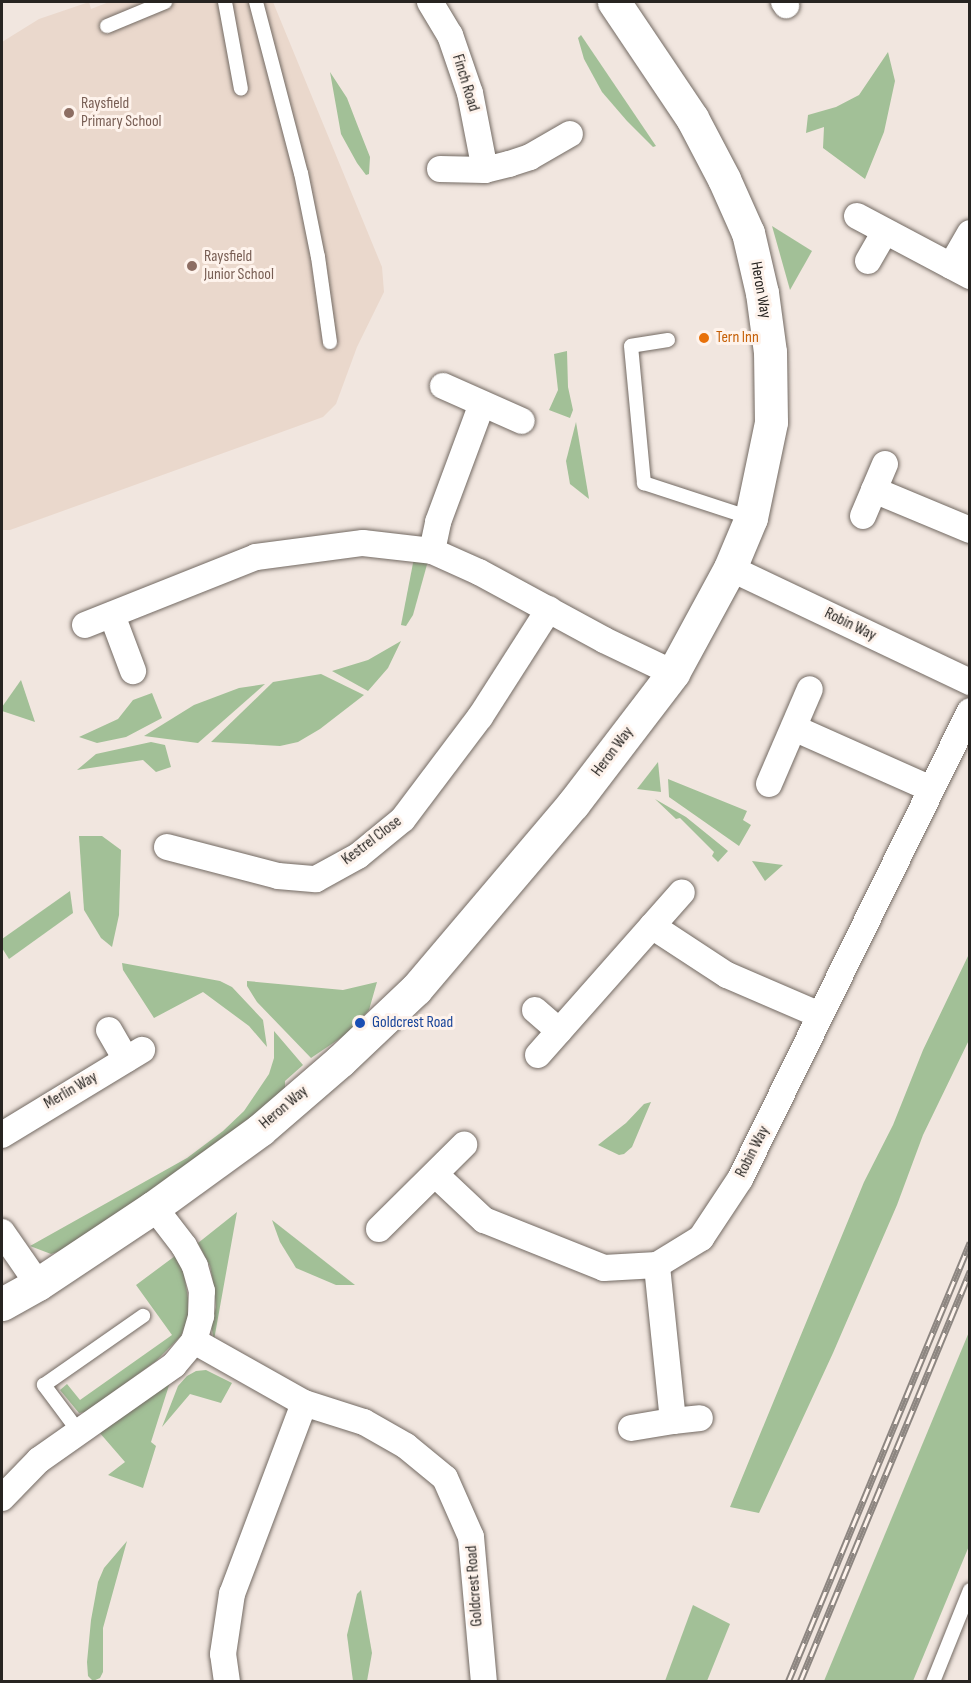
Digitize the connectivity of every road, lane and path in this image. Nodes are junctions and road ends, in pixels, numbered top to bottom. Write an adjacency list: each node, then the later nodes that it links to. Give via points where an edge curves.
1 (165, 2): 6 (lane)
2 (225, 2): 7 (lane)
3 (256, 2): 17 (lane, via 301,173)
4 (430, 2): 10 (street, Finch Road, via 450,35 470,93)
5 (614, 2): 24 (street, Heron Way, via 692,118 748,233 770,352 771,422)
6 (107, 26)
7 (241, 89)
8 (570, 134): 10 (street, via 530,157)
9 (440, 169): 10 (street)
10 (485, 170)
11 (857, 216): 12 (street)
12 (885, 231): 14 (street); 15 (street)
13 (969, 233): 15 (street)
14 (868, 261)
15 (960, 271)
16 (668, 340): 24 (lane, via 631,346 644,483)
17 (330, 342)
18 (443, 386): 19 (street)
19 (482, 404): 20 (street); 26 (street, via 438,522)
20 (522, 421)
21 (885, 464): 22 (street)
22 (874, 490): 23 (street); 25 (street)
23 (862, 516)
24 (751, 518): 27 (street, Heron Way)
25 (969, 530)
26 (432, 551): 28 (street); 29 (street, via 363,543 256,557)
27 (730, 568): 32 (street, Heron Way); 33 (street, Robin Way)
28 (549, 609): 32 (street); 39 (street, Kestrel Close, via 480,717 403,819 358,856 316,879 278,876)
29 (112, 615): 30 (street); 31 (street)
30 (85, 626)
31 (133, 671)
32 (673, 673): 50 (street, Heron Way, via 573,804 416,989 260,1130)
33 (969, 682)
34 (810, 689): 36 (street)
35 (969, 711): 38 (street, Robin Way)
36 (794, 728): 37 (street); 38 (street)
37 (769, 784)
38 (929, 788): 43 (street, Robin Way)
39 (166, 847)
40 (682, 892): 41 (street)
41 (652, 926): 43 (street, via 728,975); 45 (street)
42 (535, 1010): 45 (street)
43 (820, 1015): 53 (street, Robin Way, via 740,1179 701,1238)
44 (109, 1030): 47 (street, Merlin Way, via 134,1055)
45 (559, 1031): 46 (street)
46 (538, 1055)
47 (2, 1135)
48 (464, 1145): 49 (street)
49 (436, 1175): 51 (street); 53 (street, Robin Way, via 484,1220 604,1268)
50 (154, 1207): 54 (street, Heron Way); 57 (street, via 195,1266 202,1291)
51 (379, 1229)
52 (2, 1232): 54 (street)
53 (657, 1265): 60 (street)
54 (38, 1284): 55 (street, Heron Way)
55 (2, 1304)
56 (143, 1316): 62 (lane, via 44,1385)
57 (194, 1341): 58 (street, Goldcrest Road); 62 (street, via 174,1365)
58 (304, 1403): 65 (street, via 232,1594 223,1654); 66 (street, Goldcrest Road, via 364,1422 406,1446 445,1478 471,1537)
59 (700, 1418): 60 (street)
60 (673, 1421): 61 (street)
61 (631, 1428)
62 (78, 1432): 63 (street, via 39,1460)
63 (2, 1498)
64 (969, 1590): 67 (lane)
65 (227, 1682)
66 (484, 1682)
67 (933, 1682)

